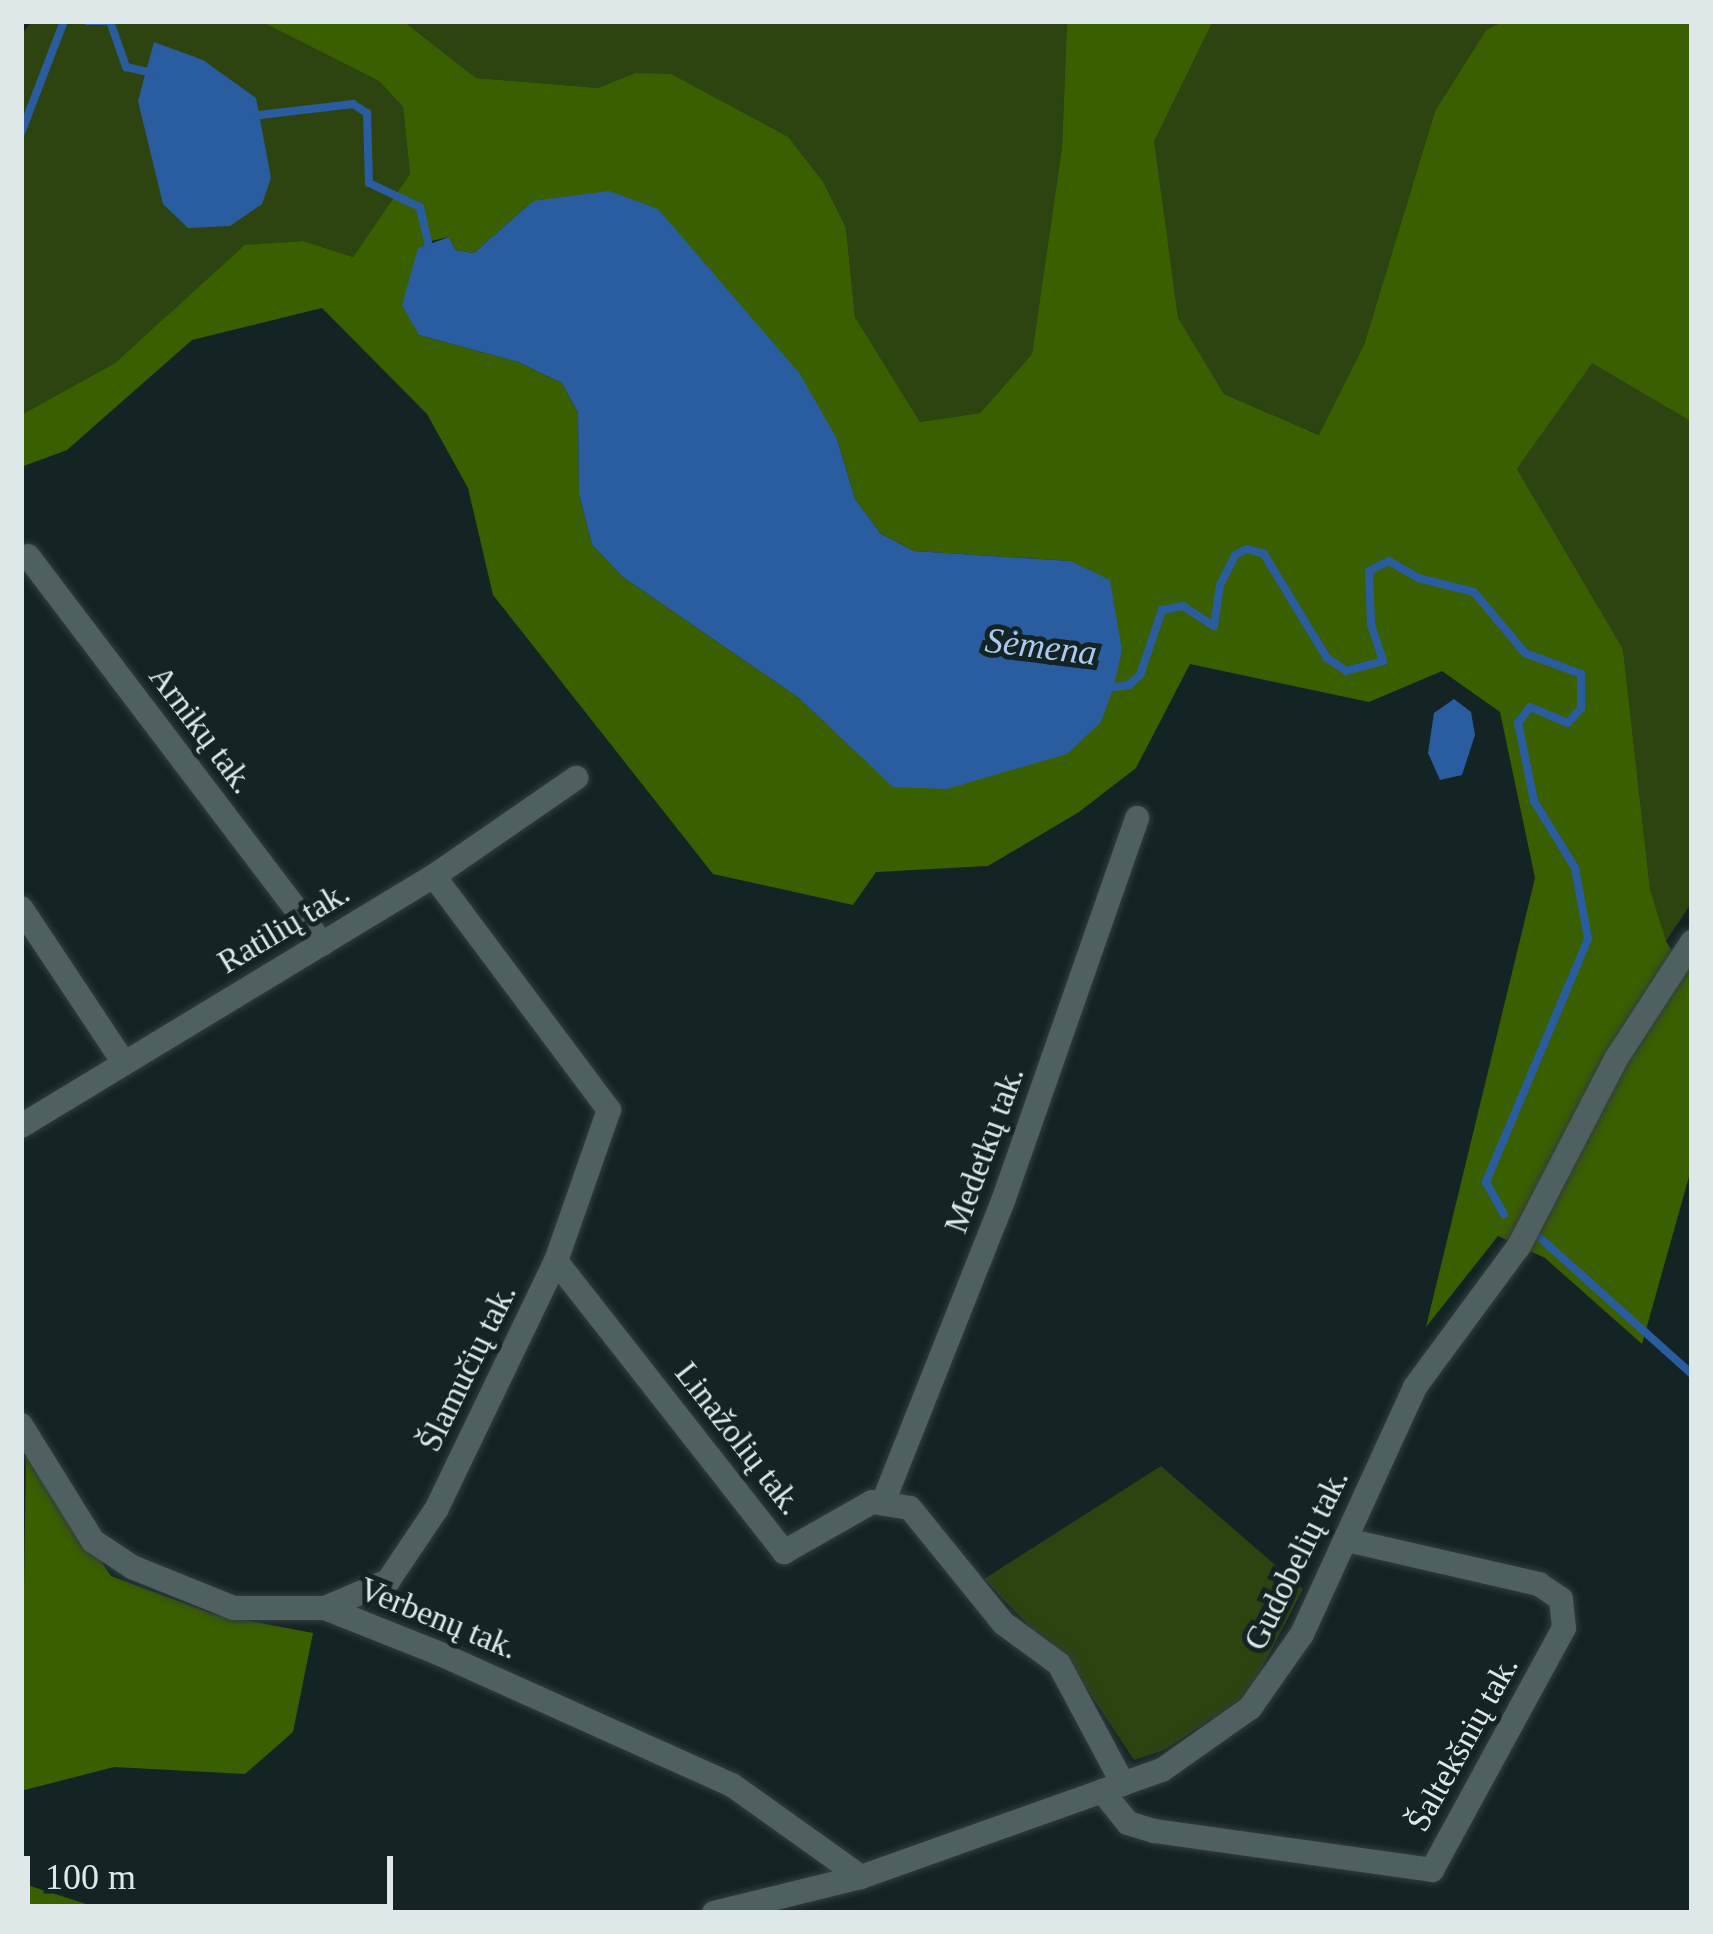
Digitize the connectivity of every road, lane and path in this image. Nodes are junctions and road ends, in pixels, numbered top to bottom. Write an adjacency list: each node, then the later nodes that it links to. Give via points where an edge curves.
1 (28, 556): 7 (street, Arnikų tak.)
2 (576, 778): 4 (street, Ratilių tak.)
3 (1137, 818): 12 (street, Medetkų tak., via 1003,1201)
4 (434, 876): 7 (street, Ratilių tak.); 10 (street, Šlamučių tak., via 609,1110)
5 (21, 908): 8 (street)
6 (1692, 942): 13 (street, Gudobelių tak., via 1616,1059 1519,1246 1415,1387)
7 (322, 944): 8 (street, Ratilių tak.)
8 (124, 1064): 9 (street, Ratilių tak.)
9 (21, 1126)
10 (556, 1261): 12 (street, Linažolių tak., via 784,1552); 14 (street, Šlamučių tak., via 437,1508 388,1581)
11 (21, 1425): 14 (street, Verbenų tak., via 93,1541 132,1567 234,1608)
12 (884, 1500): 15 (street, via 910,1508 1003,1623 1059,1664)
13 (1346, 1540): 15 (street, Gudobelių tak., via 1302,1634 1250,1708 1162,1770); 15 (street, Šaltekšnių tak., via 1540,1584 1561,1599 1564,1628 1432,1870 1155,1831 1128,1823)
14 (325, 1608): 16 (street, Verbenų tak., via 689,1763)
15 (1113, 1788): 16 (street, Gudobelių tak.)
16 (861, 1877): 17 (street, Gudobelių tak.)
17 (714, 1913)

